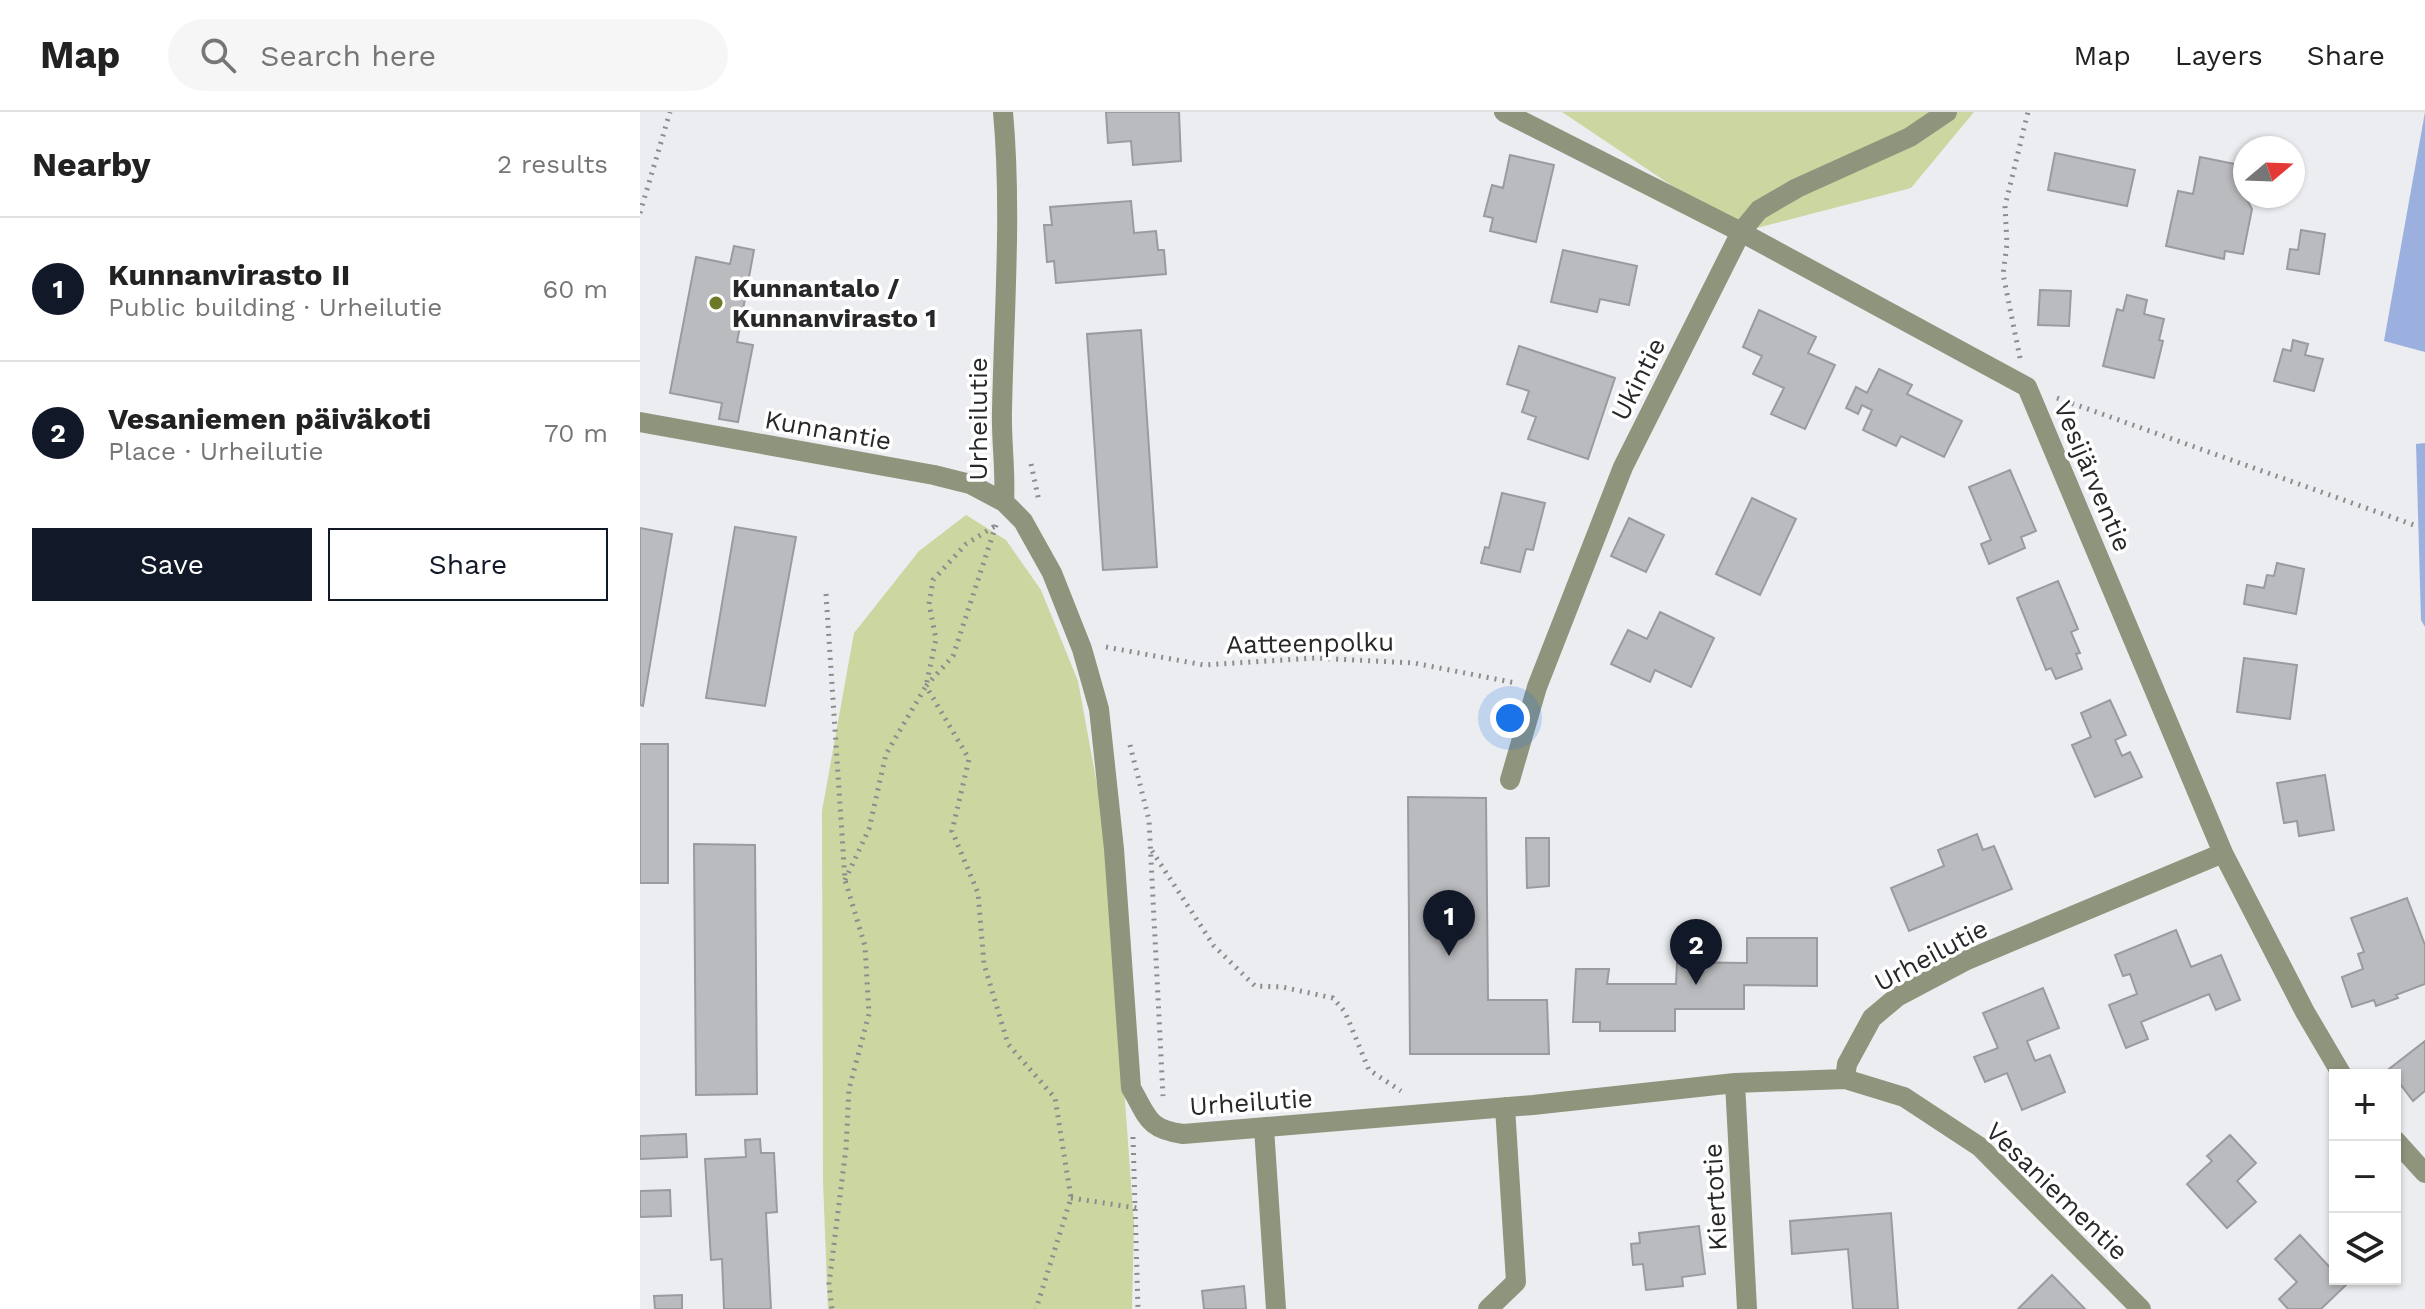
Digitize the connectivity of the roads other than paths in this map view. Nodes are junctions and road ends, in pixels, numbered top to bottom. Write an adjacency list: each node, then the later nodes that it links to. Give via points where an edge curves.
1 (1003, 112): 6 (street, Urheilutie)
2 (1504, 112): 4 (street, Vesijärventie)
3 (1947, 112): 4 (street, Ukintie, via 1910,137 1759,210)
4 (1741, 232): 7 (street, Ukintie, via 1623,467 1537,687); 8 (street, Vesijärventie, via 2027,387)
5 (640, 422): 6 (street, Kunnantie, via 934,475 970,484)
6 (1004, 502): 13 (street, Urheilutie, via 1023,521 1052,573 1099,709 1131,1088 1161,1131)
7 (1510, 780)
8 (2223, 853): 9 (street, Vesijärventie); 10 (street, Urheilutie, via 1967,960 1897,997 1872,1018 1847,1064)
9 (2338, 1069)
10 (1845, 1079): 11 (street, Urheilutie); 19 (street, Vesaniementie, via 1904,1097 1980,1147)
11 (1735, 1083): 12 (street, Urheilutie); 18 (street, Kiertotie)
12 (1505, 1107): 13 (street, Urheilutie); 17 (street, via 1516,1282)
13 (1264, 1128): 16 (street)
14 (2396, 1141): 15 (street)
15 (2425, 1173)
16 (1276, 1309)
17 (1488, 1309)
18 (1747, 1309)
19 (2141, 1309)

